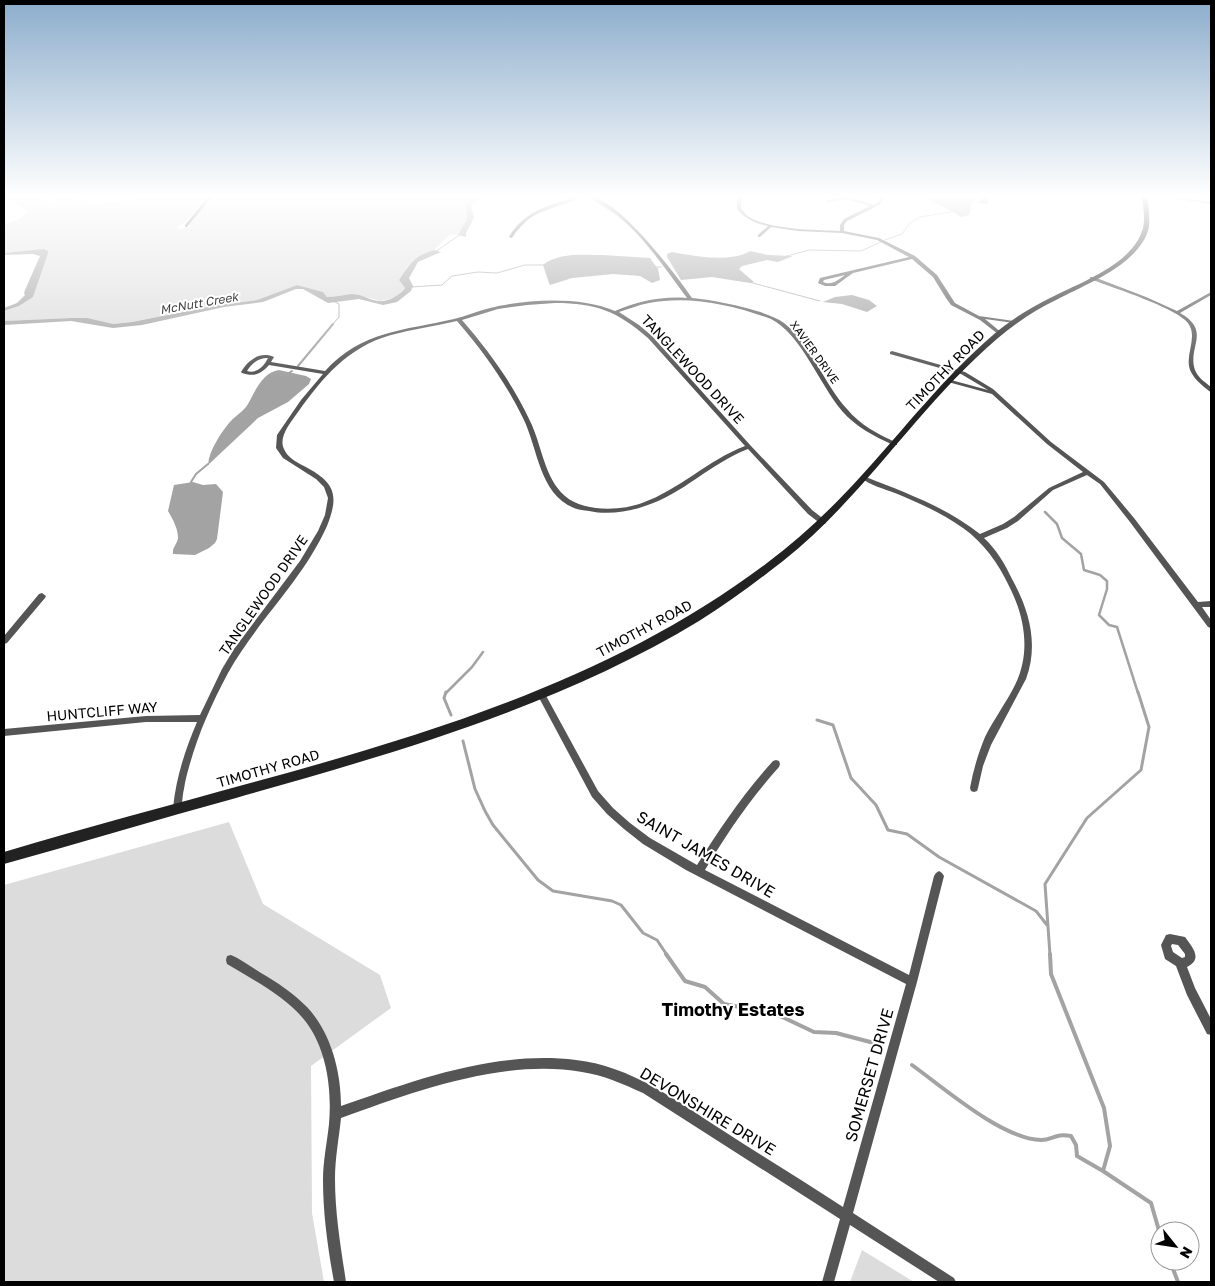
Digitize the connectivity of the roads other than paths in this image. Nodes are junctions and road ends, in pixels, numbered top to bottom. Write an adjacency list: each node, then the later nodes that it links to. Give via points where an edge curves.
1 (658, 257): 7 (street)
2 (913, 257): 4 (street); 10 (street, via 935,276 953,304)
3 (1126, 257): 5 (main road, TIMOTHY ROAD)
4 (853, 271): 4 (street, via 822,279 820,283 834,286)
5 (1092, 278): 9 (street); 12 (main road, TIMOTHY ROAD)
6 (1211, 293): 9 (street)
7 (690, 298): 8 (street, XAVIER DRIVE, via 644,303); 23 (street, XAVIER DRIVE, via 747,310 779,321 854,420)
8 (616, 312): 11 (street, TANGLEWOOD DRIVE, via 583,302 557,301 500,308); 24 (street, TANGLEWOOD DRIVE, via 650,337)
9 (1177, 313): 18 (street, via 1194,330 1190,364)
10 (978, 317): 12 (street); 13 (street)
11 (459, 320): 17 (street, TANGLEWOOD DRIVE, via 403,329 373,339 350,351); 24 (street, via 512,393 528,421 550,483 571,505 612,510 646,504 716,460)
12 (1014, 322): 13 (main road, TIMOTHY ROAD)
13 (1000, 333): 16 (main road, TIMOTHY ROAD)
14 (892, 353): 16 (street)
15 (268, 363): 15 (street, via 271,357 259,357 244,372 257,373); 17 (street)
16 (960, 372): 19 (main road, TIMOTHY ROAD); 22 (street)
17 (327, 373): 35 (street, TANGLEWOOD DRIVE, via 283,430 279,444 286,457 330,488 332,502 328,515 300,567 237,652)
18 (1200, 380): 20 (street); 21 (street)
19 (951, 382): 22 (street); 23 (main road, TIMOTHY ROAD)
20 (1211, 385)
21 (1211, 390)
22 (998, 395): 25 (street, via 1038,433)
23 (895, 444): 26 (main road, TIMOTHY ROAD)
24 (749, 447): 27 (street, TANGLEWOOD DRIVE)
25 (1088, 472): 28 (street, via 1051,489 1016,519); 31 (street, via 1114,496)
26 (864, 478): 27 (main road, TIMOTHY ROAD); 28 (street, via 943,513)
27 (822, 522): 34 (main road, TIMOTHY ROAD, via 733,593 694,618 613,661)
28 (979, 537): 38 (street, via 997,558 1021,603 1026,618 1028,653 1021,679 985,746)
29 (42, 596): 33 (street)
30 (1211, 604): 31 (street)
31 (1197, 605): 32 (street)
32 (1211, 625)
33 (4, 641)
34 (540, 694): 39 (main road, TIMOTHY ROAD, via 371,754); 41 (street, SAINT JAMES DRIVE, via 605,808 646,840)
35 (203, 718): 36 (street, HUNTCLIFF WAY, via 146,719); 39 (street, TANGLEWOOD DRIVE, via 184,766)
36 (4, 733)
37 (776, 764): 41 (street, via 727,823)
38 (974, 788)
39 (177, 808): 40 (main road, TIMOTHY ROAD)
40 (4, 858)
41 (699, 871): 45 (street, SAINT JAMES DRIVE)
42 (939, 876): 45 (street, SOMERSET DRIVE)
43 (230, 960): 47 (street, via 295,1004 310,1019 331,1066)
44 (1180, 963): 46 (street)
45 (912, 982): 48 (street, SOMERSET DRIVE)
46 (1211, 1030)
47 (335, 1114): 48 (street, DEVONSHIRE DRIVE, via 422,1084 535,1063 576,1065 614,1074 647,1089); 49 (street, via 329,1178)
48 (846, 1216): 50 (street, SOMERSET DRIVE); 51 (street, DEVONSHIRE DRIVE)
49 (340, 1282)
50 (828, 1282)
51 (950, 1282)

